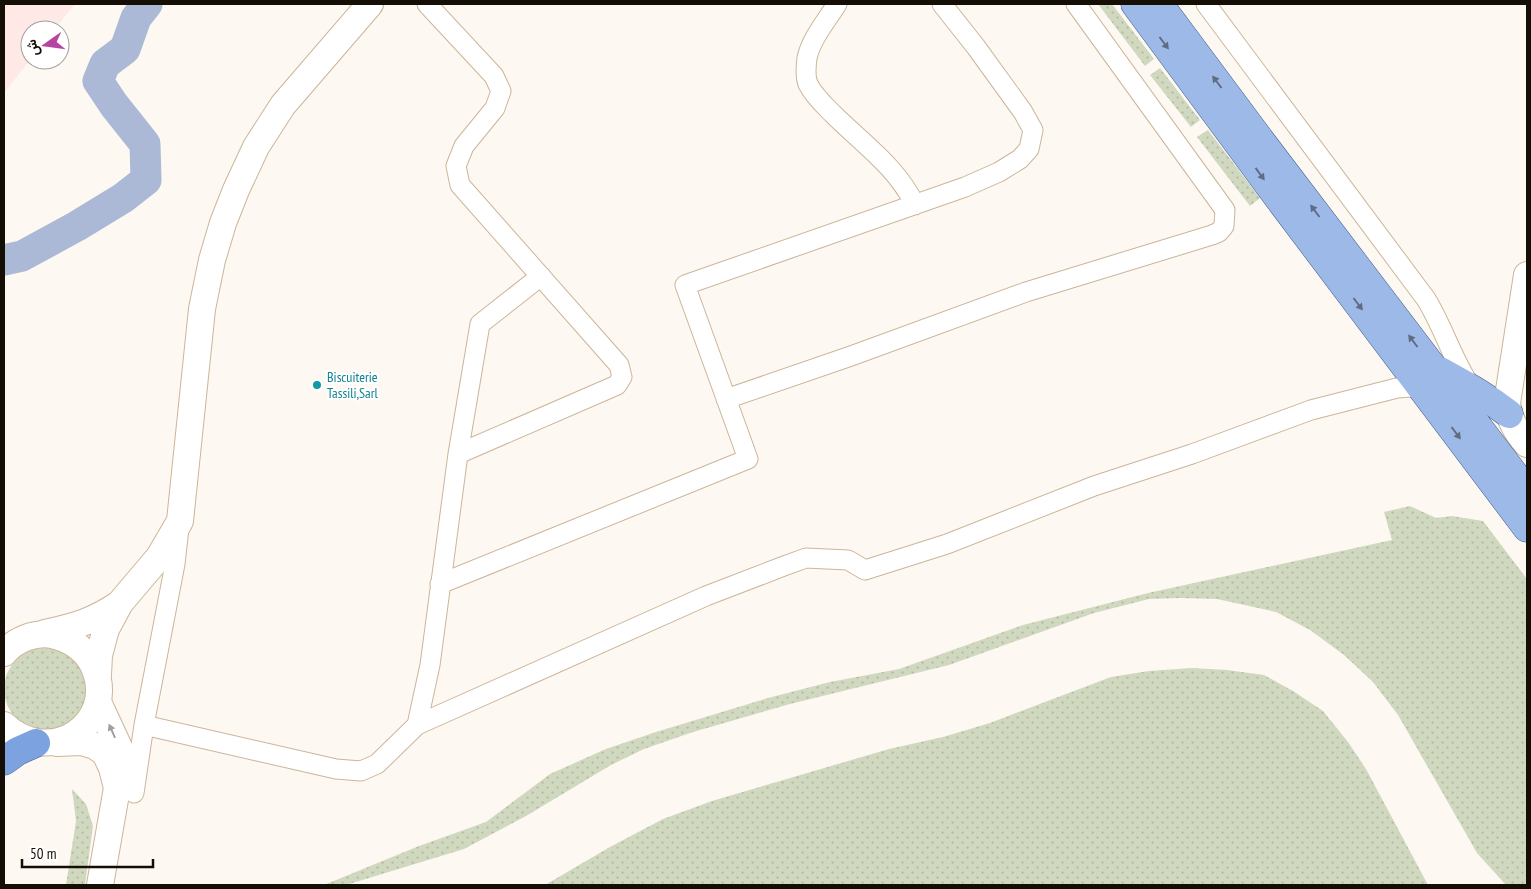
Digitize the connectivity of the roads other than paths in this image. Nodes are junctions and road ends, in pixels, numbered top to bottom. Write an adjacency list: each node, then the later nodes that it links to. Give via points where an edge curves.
1 (370, 4): 21 (main road, via 283,105 256,148 223,223 202,308)
2 (427, 4): 11 (street, via 494,76 502,91 495,108 464,146 456,166 460,185)
3 (837, 4): 9 (street, via 814,40 808,56 808,83 817,98 886,163)
4 (942, 4): 9 (street, via 1023,112 1032,130 1032,140 1029,149 1011,165)
5 (1076, 4): 16 (street, via 1225,210 1224,226 1219,232 1026,292)
6 (1135, 4): 12 (main road, one-way to 12)
7 (1159, 4): 13 (main road, one-way to 7, via 1262,141)
8 (1206, 4): 14 (street, via 1426,299 1440,322 1459,369)
9 (916, 205): 16 (street, via 685,285)
10 (1527, 275): 17 (main road, via 1508,391)
11 (541, 276): 19 (street, via 480,324); 19 (street, via 619,365 622,376 617,385)
12 (1396, 354): 13 (main road); 15 (street, via 1399,364 1397,377)
13 (1429, 379): 14 (main road); 15 (street, via 1411,387); 20 (main road); 22 (main road, one-way to 22)
14 (1472, 388): 17 (main road)
15 (1384, 392): 31 (street, via 1310,410 1094,486 947,544 864,570 848,560 806,558 706,596)
16 (726, 399): 23 (street, via 748,460)
17 (1509, 414): 18 (main road)
18 (1527, 444)
19 (458, 454): 23 (street)
20 (1527, 491)
21 (180, 521): 24 (main road, via 159,557); 30 (street, via 175,564)
22 (1527, 528)
23 (440, 584): 31 (street, via 430,665)
24 (120, 604): 25 (main road, via 78,626); 27 (main road, via 106,629)
25 (28, 637): 26 (main road); 27 (main road, via 46,634 63,637 90,659)
26 (4, 653)
27 (98, 675): 28 (main road)
28 (98, 702): 32 (main road, via 85,726 74,735 62,741); 34 (main road, one-way to 28, via 129,768)
29 (4, 725): 32 (main road, via 24,740)
30 (144, 725): 31 (street, via 336,769 361,771 377,764); 34 (street)
31 (417, 725)
32 (43, 743): 33 (highway, via 18,751); 35 (main road, via 82,742 95,746 105,753 112,768 117,788)
33 (4, 761)
34 (134, 793): 36 (main road)
35 (100, 885)
36 (118, 885)

